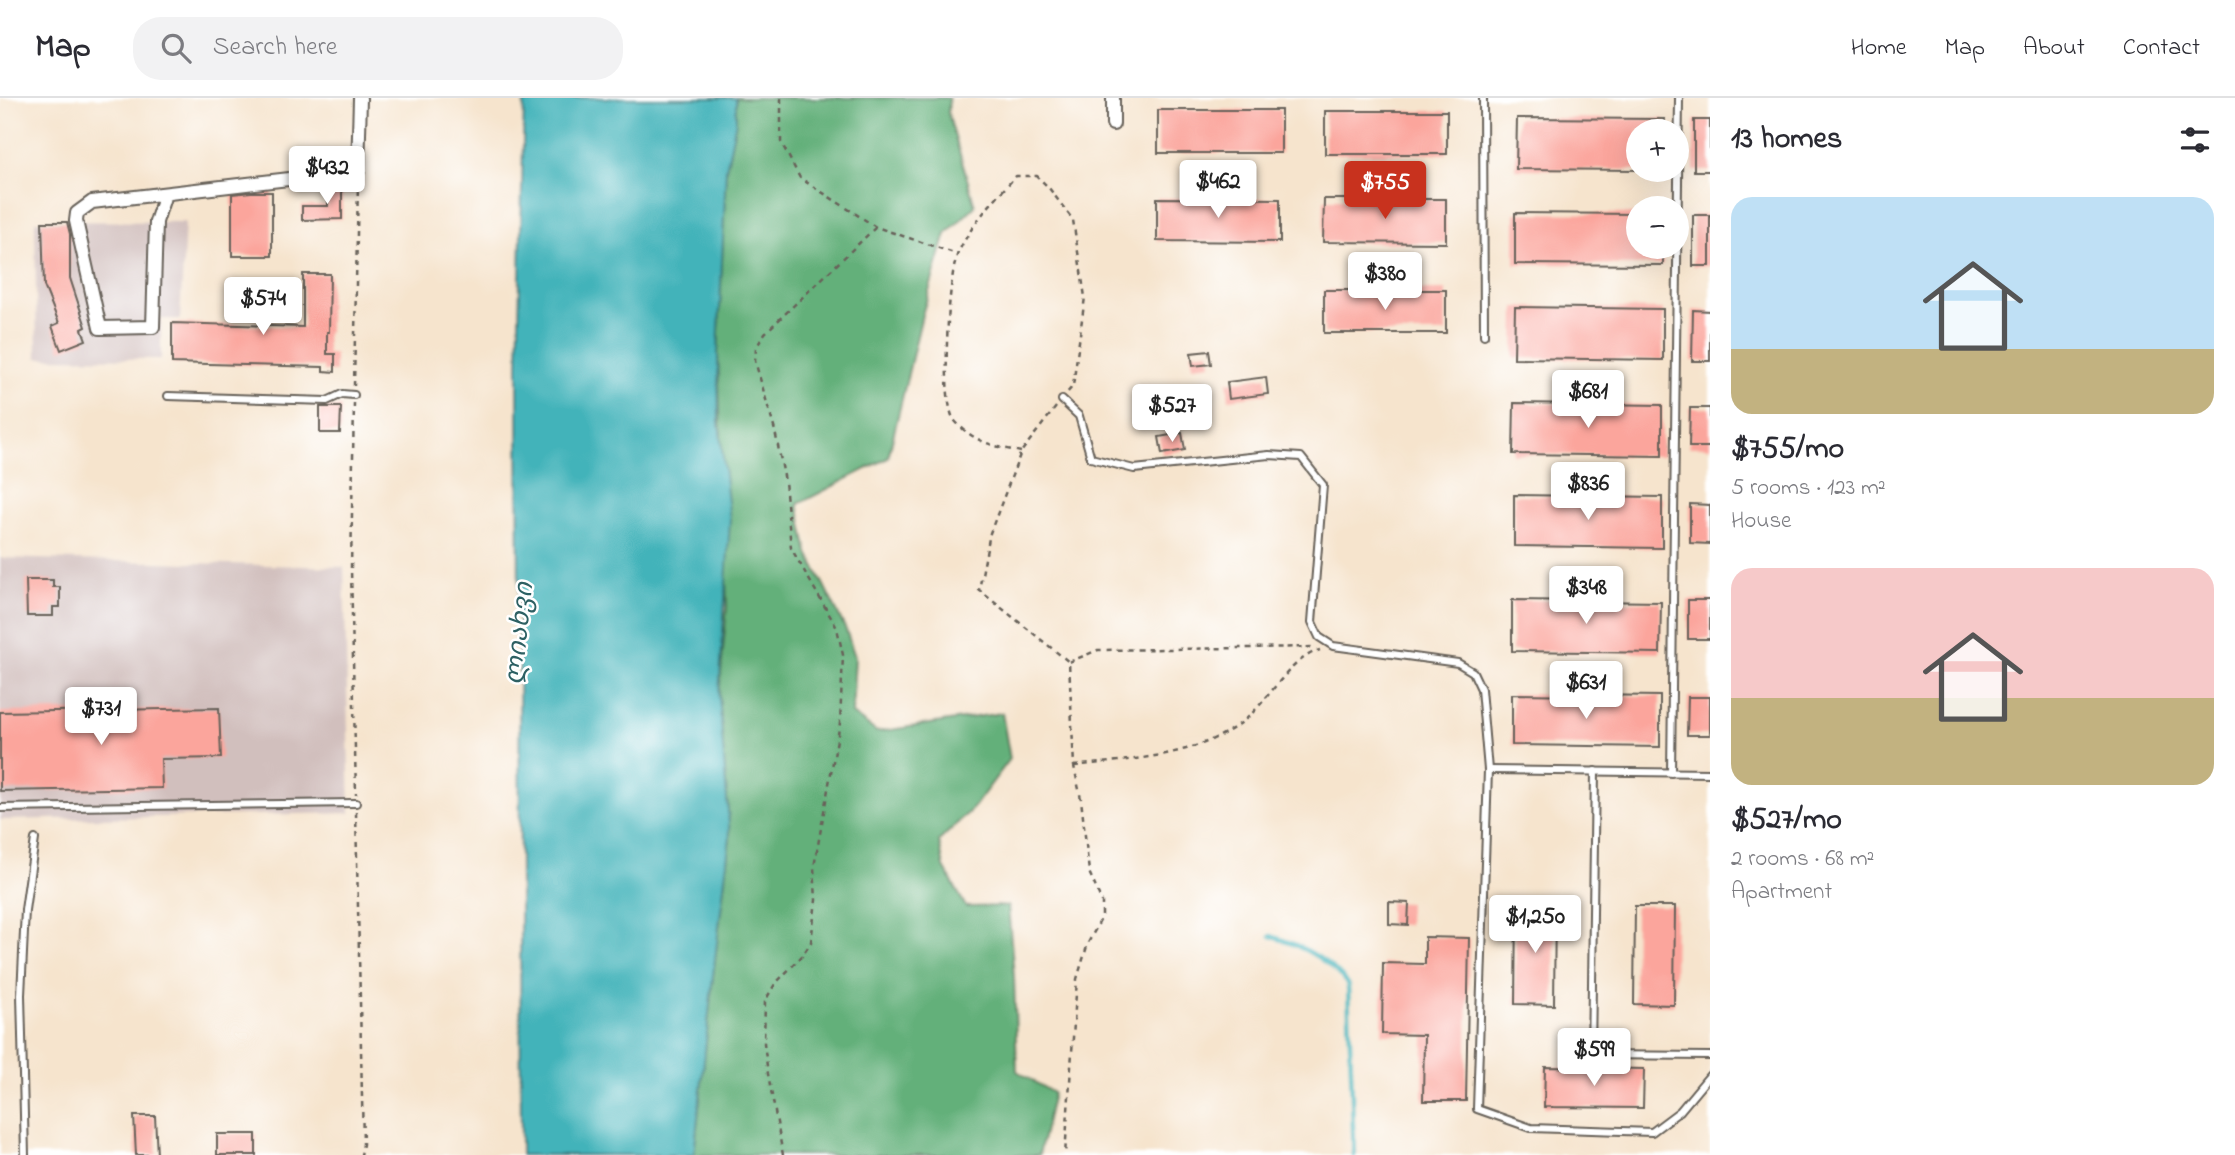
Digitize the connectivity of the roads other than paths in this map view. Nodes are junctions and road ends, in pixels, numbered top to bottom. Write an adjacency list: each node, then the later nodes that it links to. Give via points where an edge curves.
1 (360, 98): 6 (street, via 358,171)
2 (1113, 98): 5 (street)
3 (1483, 98): 7 (lane)
4 (1679, 98): 13 (lane)
5 (1113, 124)
6 (165, 194): 6 (street, via 92,202 77,213 100,328 153,327 156,222)
7 (1484, 335)
8 (354, 395): 9 (lane, via 342,394 327,401)
9 (169, 396)
10 (1062, 400): 11 (lane, via 1079,416 1091,458 1134,469 1269,455 1301,457 1323,485 1312,622 1319,637 1333,646 1458,663 1474,673 1480,689)
11 (1488, 770): 12 (lane); 19 (lane, via 1477,1109 1531,1128 1652,1132 1680,1111)
12 (1595, 771): 13 (lane); 18 (lane, via 1591,1055)
13 (1671, 773): 14 (lane)
14 (1710, 773)
15 (356, 803): 16 (lane)
16 (0, 808)
17 (34, 839): 20 (lane, via 21,995)
18 (1710, 1056)
19 (1710, 1075)
20 (25, 1155)

